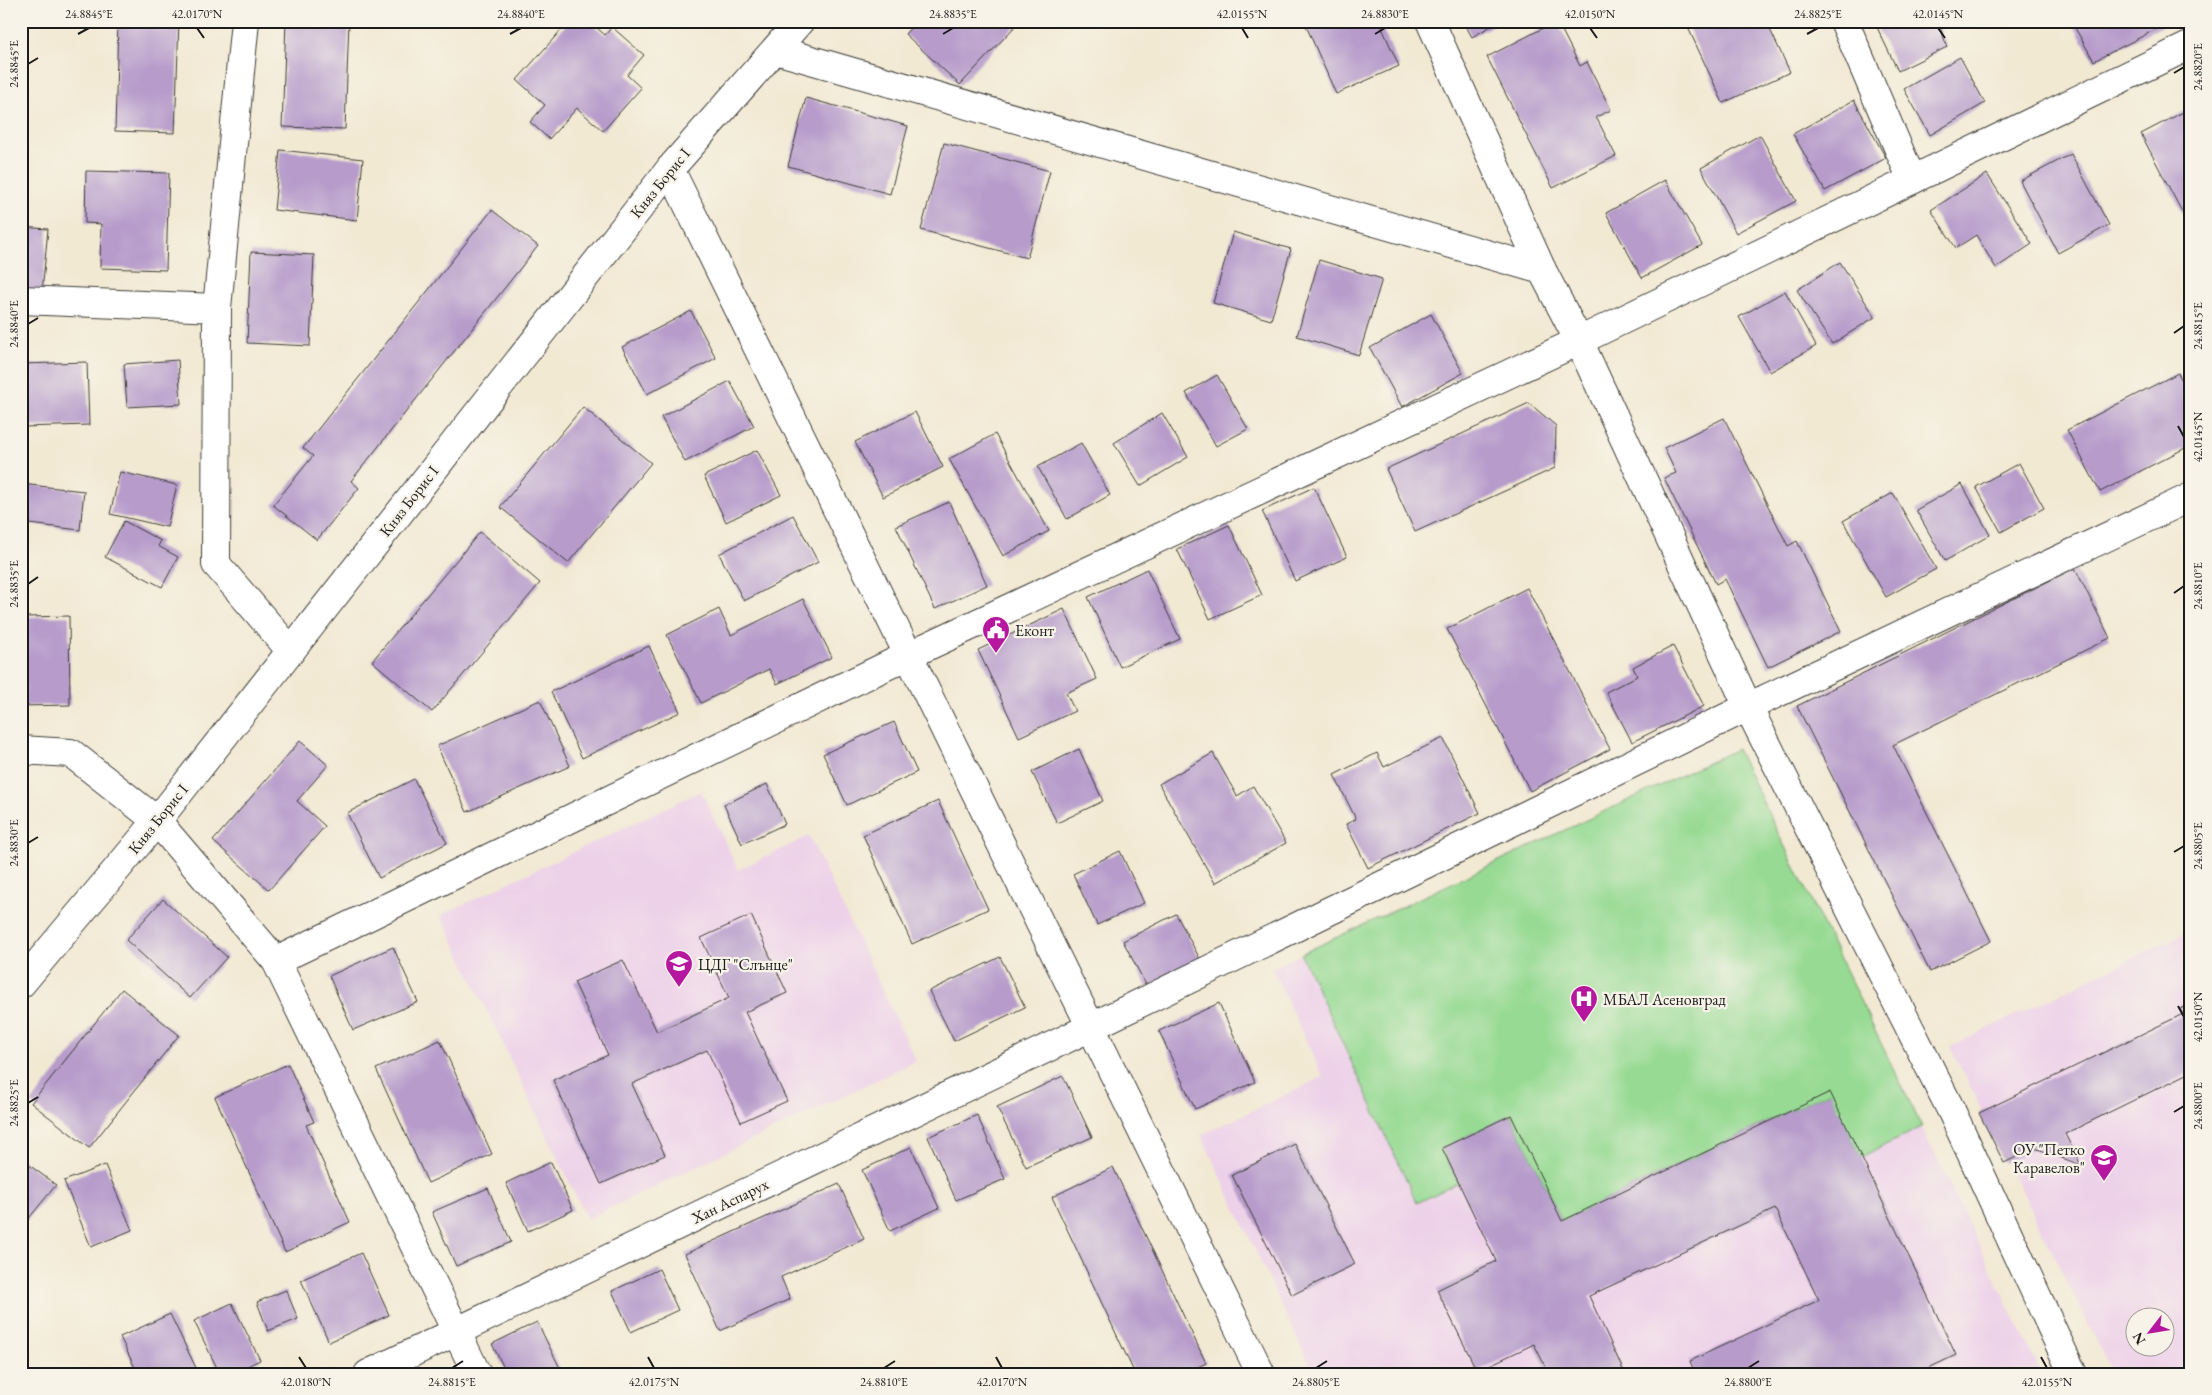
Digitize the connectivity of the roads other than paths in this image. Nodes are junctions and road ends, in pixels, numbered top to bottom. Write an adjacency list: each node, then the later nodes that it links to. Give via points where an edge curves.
1 (246, 21): 11 (street)
2 (800, 21): 6 (street, Княз Борис I)
3 (1430, 21): 9 (street)
4 (1844, 21): 8 (street)
5 (2191, 45): 8 (street)
6 (776, 50): 7 (street, Княз Борис I); 9 (street)
7 (670, 169): 14 (street, Княз Борис I); 15 (street)
8 (1912, 180): 12 (street)
9 (1542, 270): 12 (street)
10 (21, 300): 11 (street)
11 (217, 308): 14 (street, via 216,564)
12 (1579, 341): 15 (street); 16 (street)
13 (2191, 497): 16 (street, Хан Аспарух)
14 (291, 651): 18 (street, Княз Борис I)
15 (909, 655): 19 (street); 21 (street)
16 (1748, 707): 21 (street, Хан Аспарух); 26 (street, via 1952,1112)
17 (21, 750): 18 (street, via 72,753)
18 (157, 821): 19 (street); 20 (street, Княз Борис I)
19 (276, 961): 22 (street)
20 (21, 984)
21 (1091, 1027): 22 (street, Хан Аспарух); 25 (street)
22 (457, 1332): 23 (street, Хан Аспарух); 24 (street)
23 (368, 1374)
24 (477, 1374)
25 (1261, 1374)
26 (2073, 1374)

